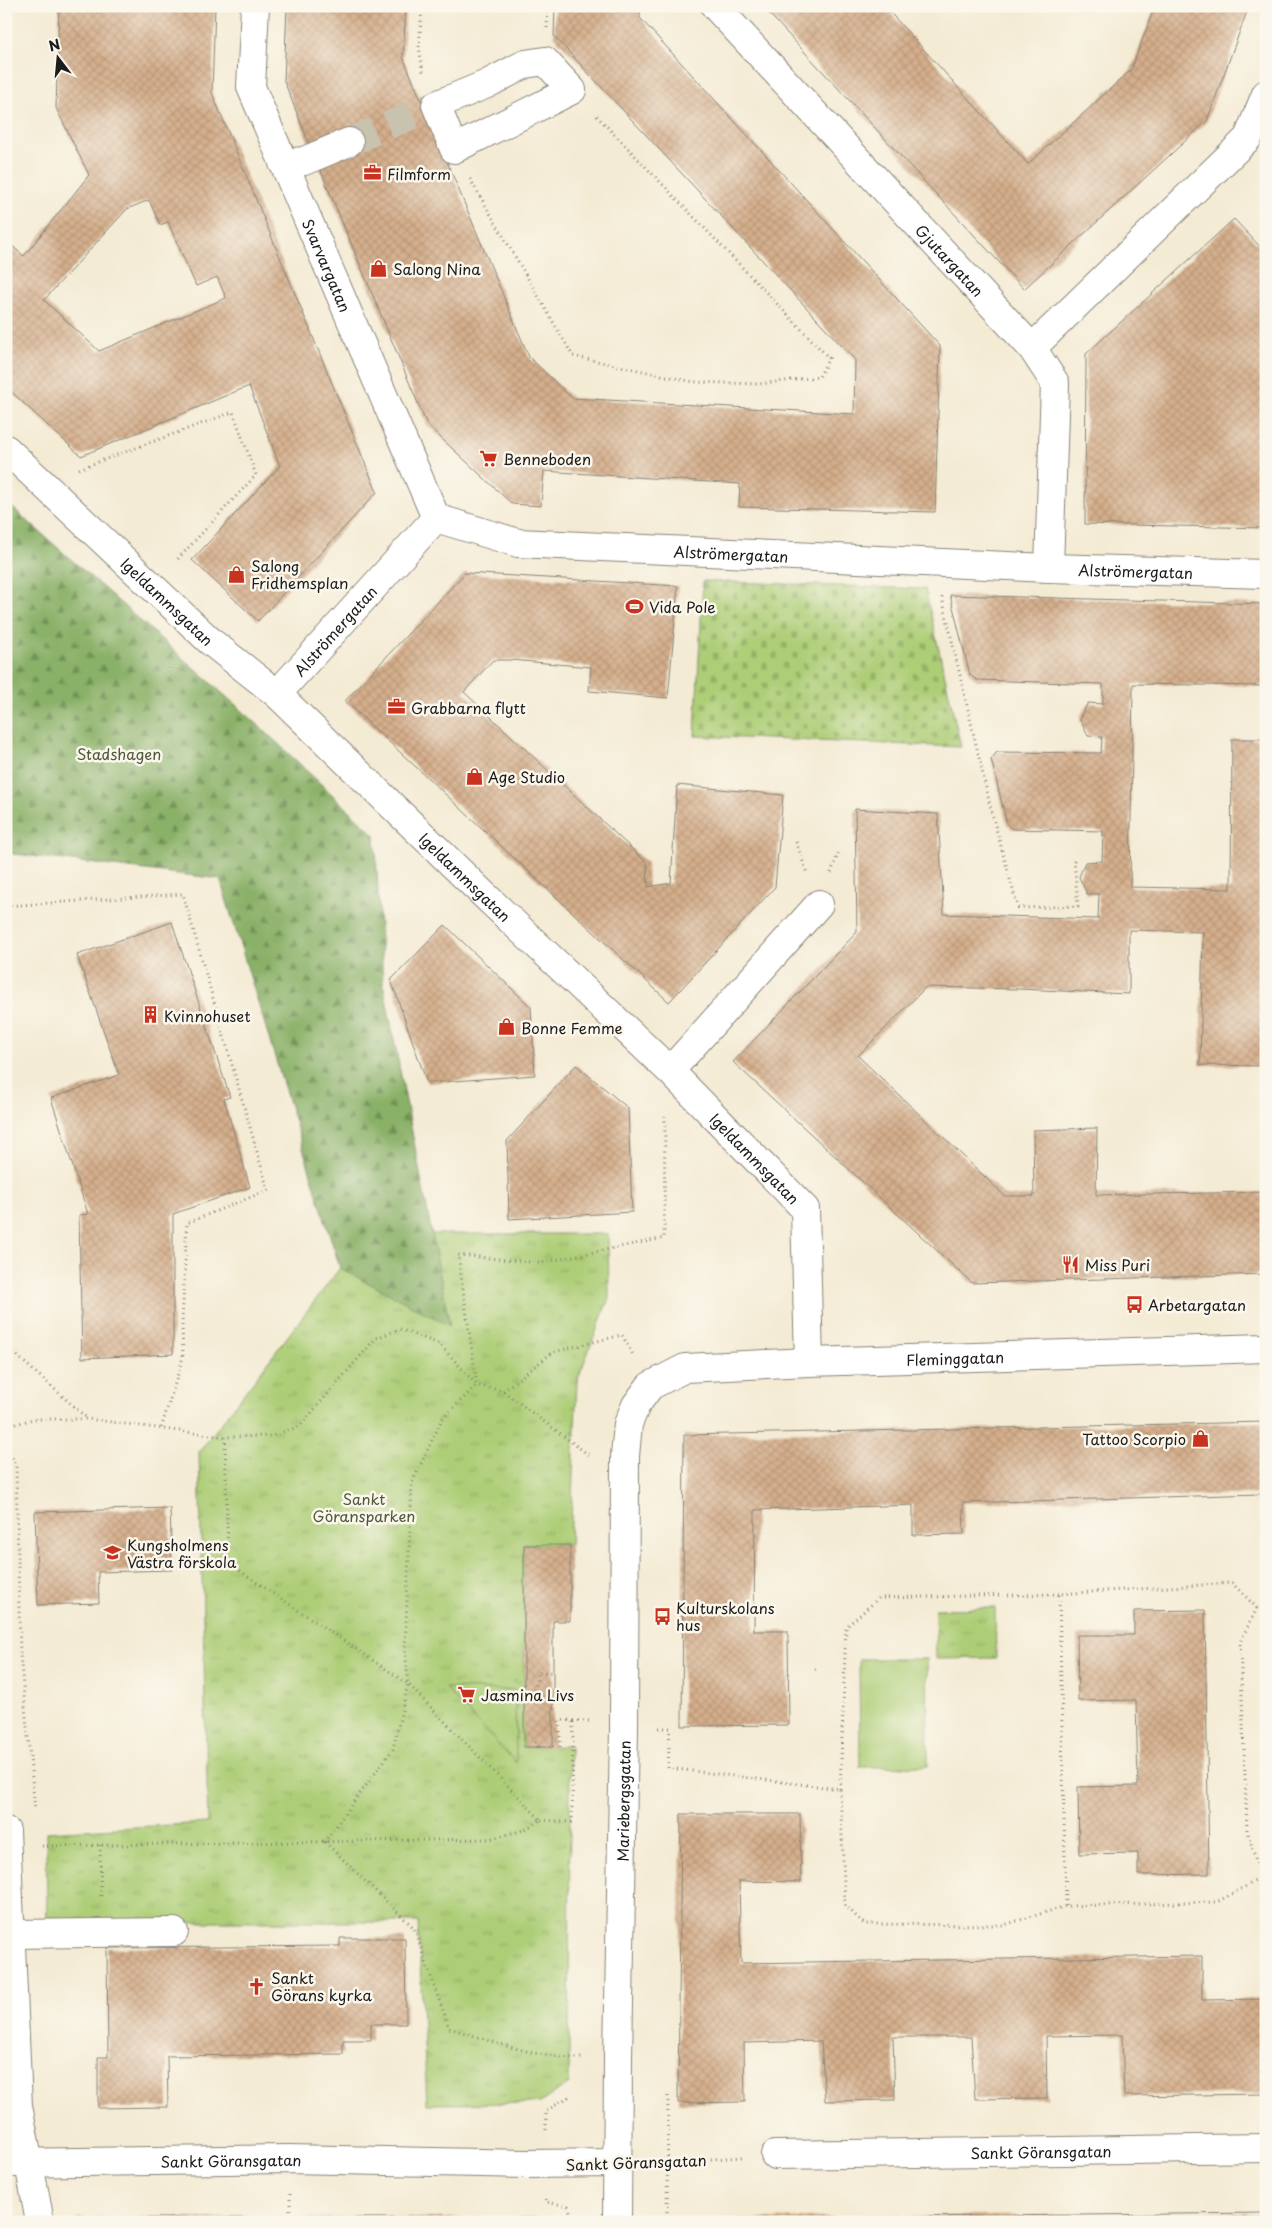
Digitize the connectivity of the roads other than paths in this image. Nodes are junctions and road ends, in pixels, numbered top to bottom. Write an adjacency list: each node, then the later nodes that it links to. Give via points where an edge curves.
1 (255, 6): 6 (street, Svarvargatan, via 251,87)
2 (715, 6): 7 (street, Gjutargatan)
3 (1266, 94): 7 (street, via 1248,138)
4 (349, 142): 6 (street, via 304,161)
5 (454, 149): 5 (street, via 436,105 525,64 545,61 572,90)
6 (283, 163): 9 (street, Svarvargatan)
7 (1032, 348): 10 (street, Gjutargatan, via 1055,383)
8 (6, 448): 12 (street, Igeldammsgatan, via 211,642)
9 (436, 518): 10 (street, Alströmergatan, via 518,543); 12 (street, Alströmergatan)
10 (1049, 568): 11 (street, Alströmergatan)
11 (1266, 574)
12 (277, 694): 14 (street, Igeldammsgatan)
13 (819, 904): 14 (street)
14 (670, 1071): 16 (street, Igeldammsgatan, via 804,1209)
15 (1266, 1348): 16 (street, Fleminggatan)
16 (809, 1362): 17 (street, Fleminggatan, via 685,1368)
17 (650, 1386): 25 (street, Mariebergsgatan, via 636,1404 628,1424 625,1456)
18 (6, 1832): 19 (street)
19 (7, 1847): 21 (street)
20 (174, 1932): 21 (street)
21 (11, 1934): 24 (street)
22 (1266, 2148): 23 (street, Sankt Göransgatan)
23 (775, 2155)
24 (18, 2162): 25 (street, Sankt Göransgatan, via 290,2159); 26 (street)
25 (618, 2163): 27 (street, Mariebergsgatan)
26 (40, 2222)
27 (617, 2222)

